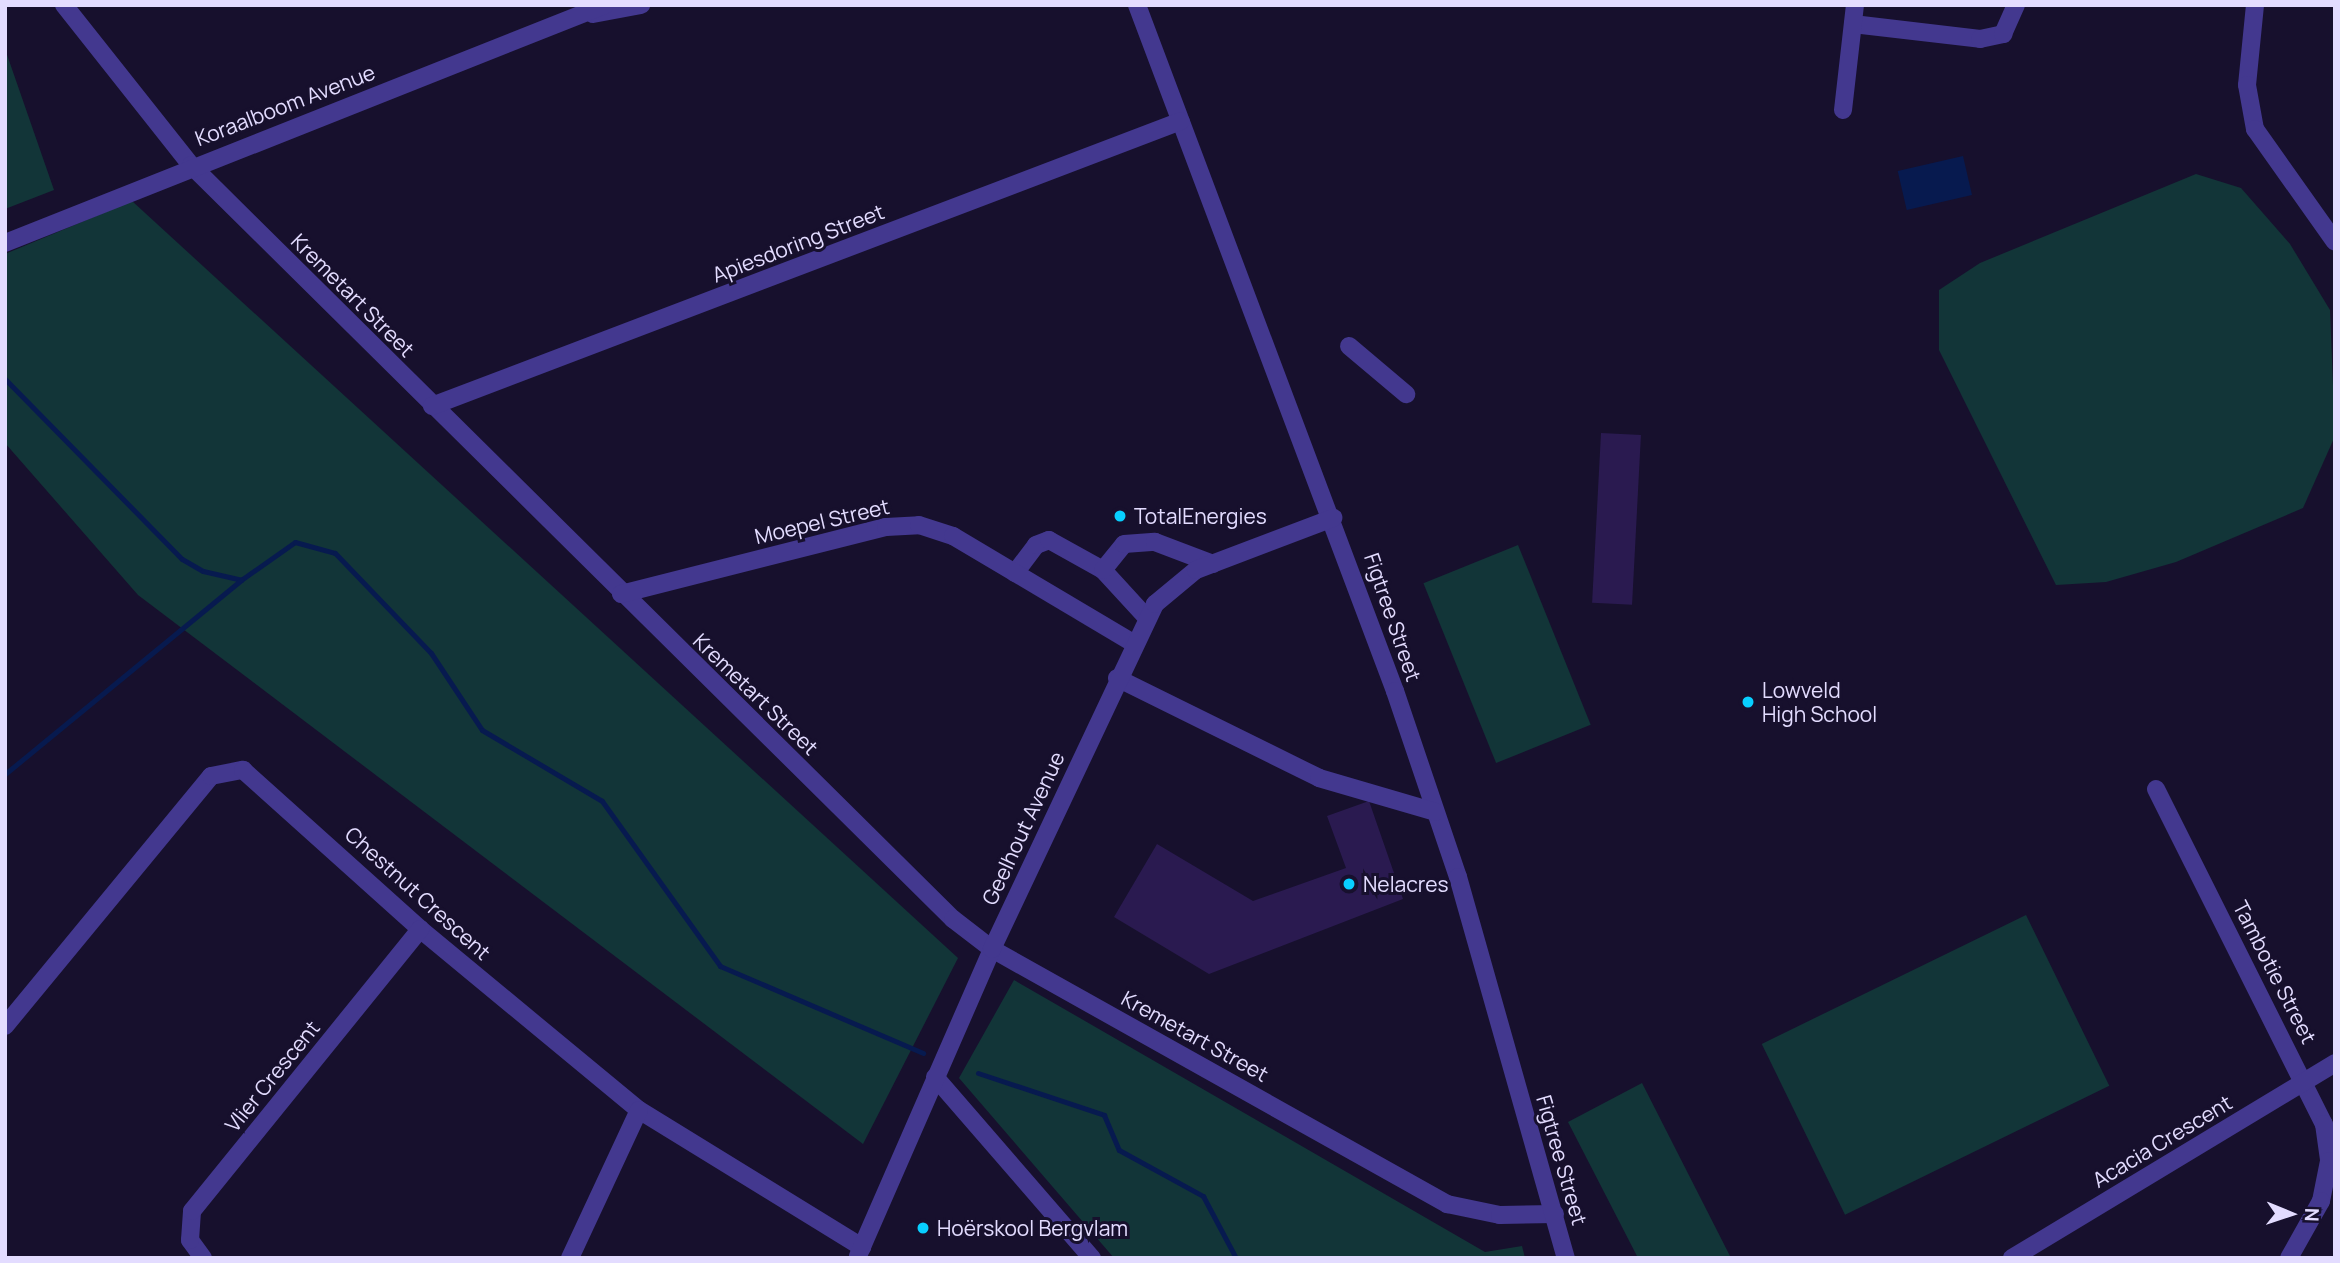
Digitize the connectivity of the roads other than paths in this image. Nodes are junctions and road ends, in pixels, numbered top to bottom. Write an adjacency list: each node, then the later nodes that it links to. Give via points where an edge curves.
1 (64, 5): 12 (street, Kremetart Street)
2 (605, 5): 8 (street, Koraalboom Avenue)
3 (641, 5): 8 (street, Koraalboom Avenue)
4 (1137, 5): 11 (street, Figtree Street)
5 (1855, 5): 9 (street)
6 (2016, 5): 9 (street, via 2003,34 1980,38)
7 (2255, 5): 13 (street, via 2247,85 2255,129)
8 (583, 16): 12 (street, Koraalboom Avenue)
9 (1853, 24): 10 (street)
10 (1843, 110)
11 (1181, 121): 17 (street, Apiesdoring Street); 18 (street, Figtree Street)
12 (191, 165): 14 (street, Koraalboom Avenue); 17 (street, Kremetart Street)
13 (2335, 242)
14 (5, 243)
15 (1349, 346): 16 (street)
16 (1406, 394)
17 (432, 406): 22 (street, Kremetart Street)
18 (1333, 517): 19 (street, Geelhout Avenue); 27 (street, Figtree Street)
19 (1213, 564): 20 (street, via 1140,539 1124,544); 23 (street, Geelhout Avenue, via 1176,583)
20 (1103, 570): 21 (street, via 1049,540 1036,545); 23 (street)
21 (1015, 573): 22 (street, Moepel Street, via 953,536 919,525 886,527); 24 (street, Moepel Street)
22 (621, 594): 29 (street, Kremetart Street, via 953,919)
23 (1147, 618): 24 (street, Geelhout Avenue)
24 (1133, 643): 25 (street, Geelhout Avenue)
25 (1117, 678): 27 (street, via 1319,778); 29 (street, Geelhout Avenue)
26 (2156, 789): 33 (street, Tambotie Street)
27 (1436, 812): 35 (street, Figtree Street)
28 (420, 929): 30 (street, Chestnut Crescent, via 254,774 219,771); 34 (street, Chestnut Crescent); 37 (street, Vlier Crescent, via 192,1211 190,1240)
29 (992, 949): 32 (street, Geelhout Avenue); 35 (street, Kremetart Street, via 1447,1204 1500,1215)
30 (5, 1026)
31 (2335, 1063): 33 (street, Acacia Crescent)
32 (935, 1077): 36 (street, Geelhout Avenue); 39 (street)
33 (2305, 1081): 41 (street, Acacia Crescent); 42 (street, Tambotie Street, via 2324,1124 2329,1161 2321,1201)
34 (639, 1110): 36 (street, Chestnut Crescent); 38 (street)
35 (1555, 1213): 40 (street, Figtree Street)
36 (859, 1252)
37 (202, 1258)
38 (570, 1258)
39 (1092, 1258)
40 (1566, 1258)
41 (2012, 1258)
42 (2289, 1258)

